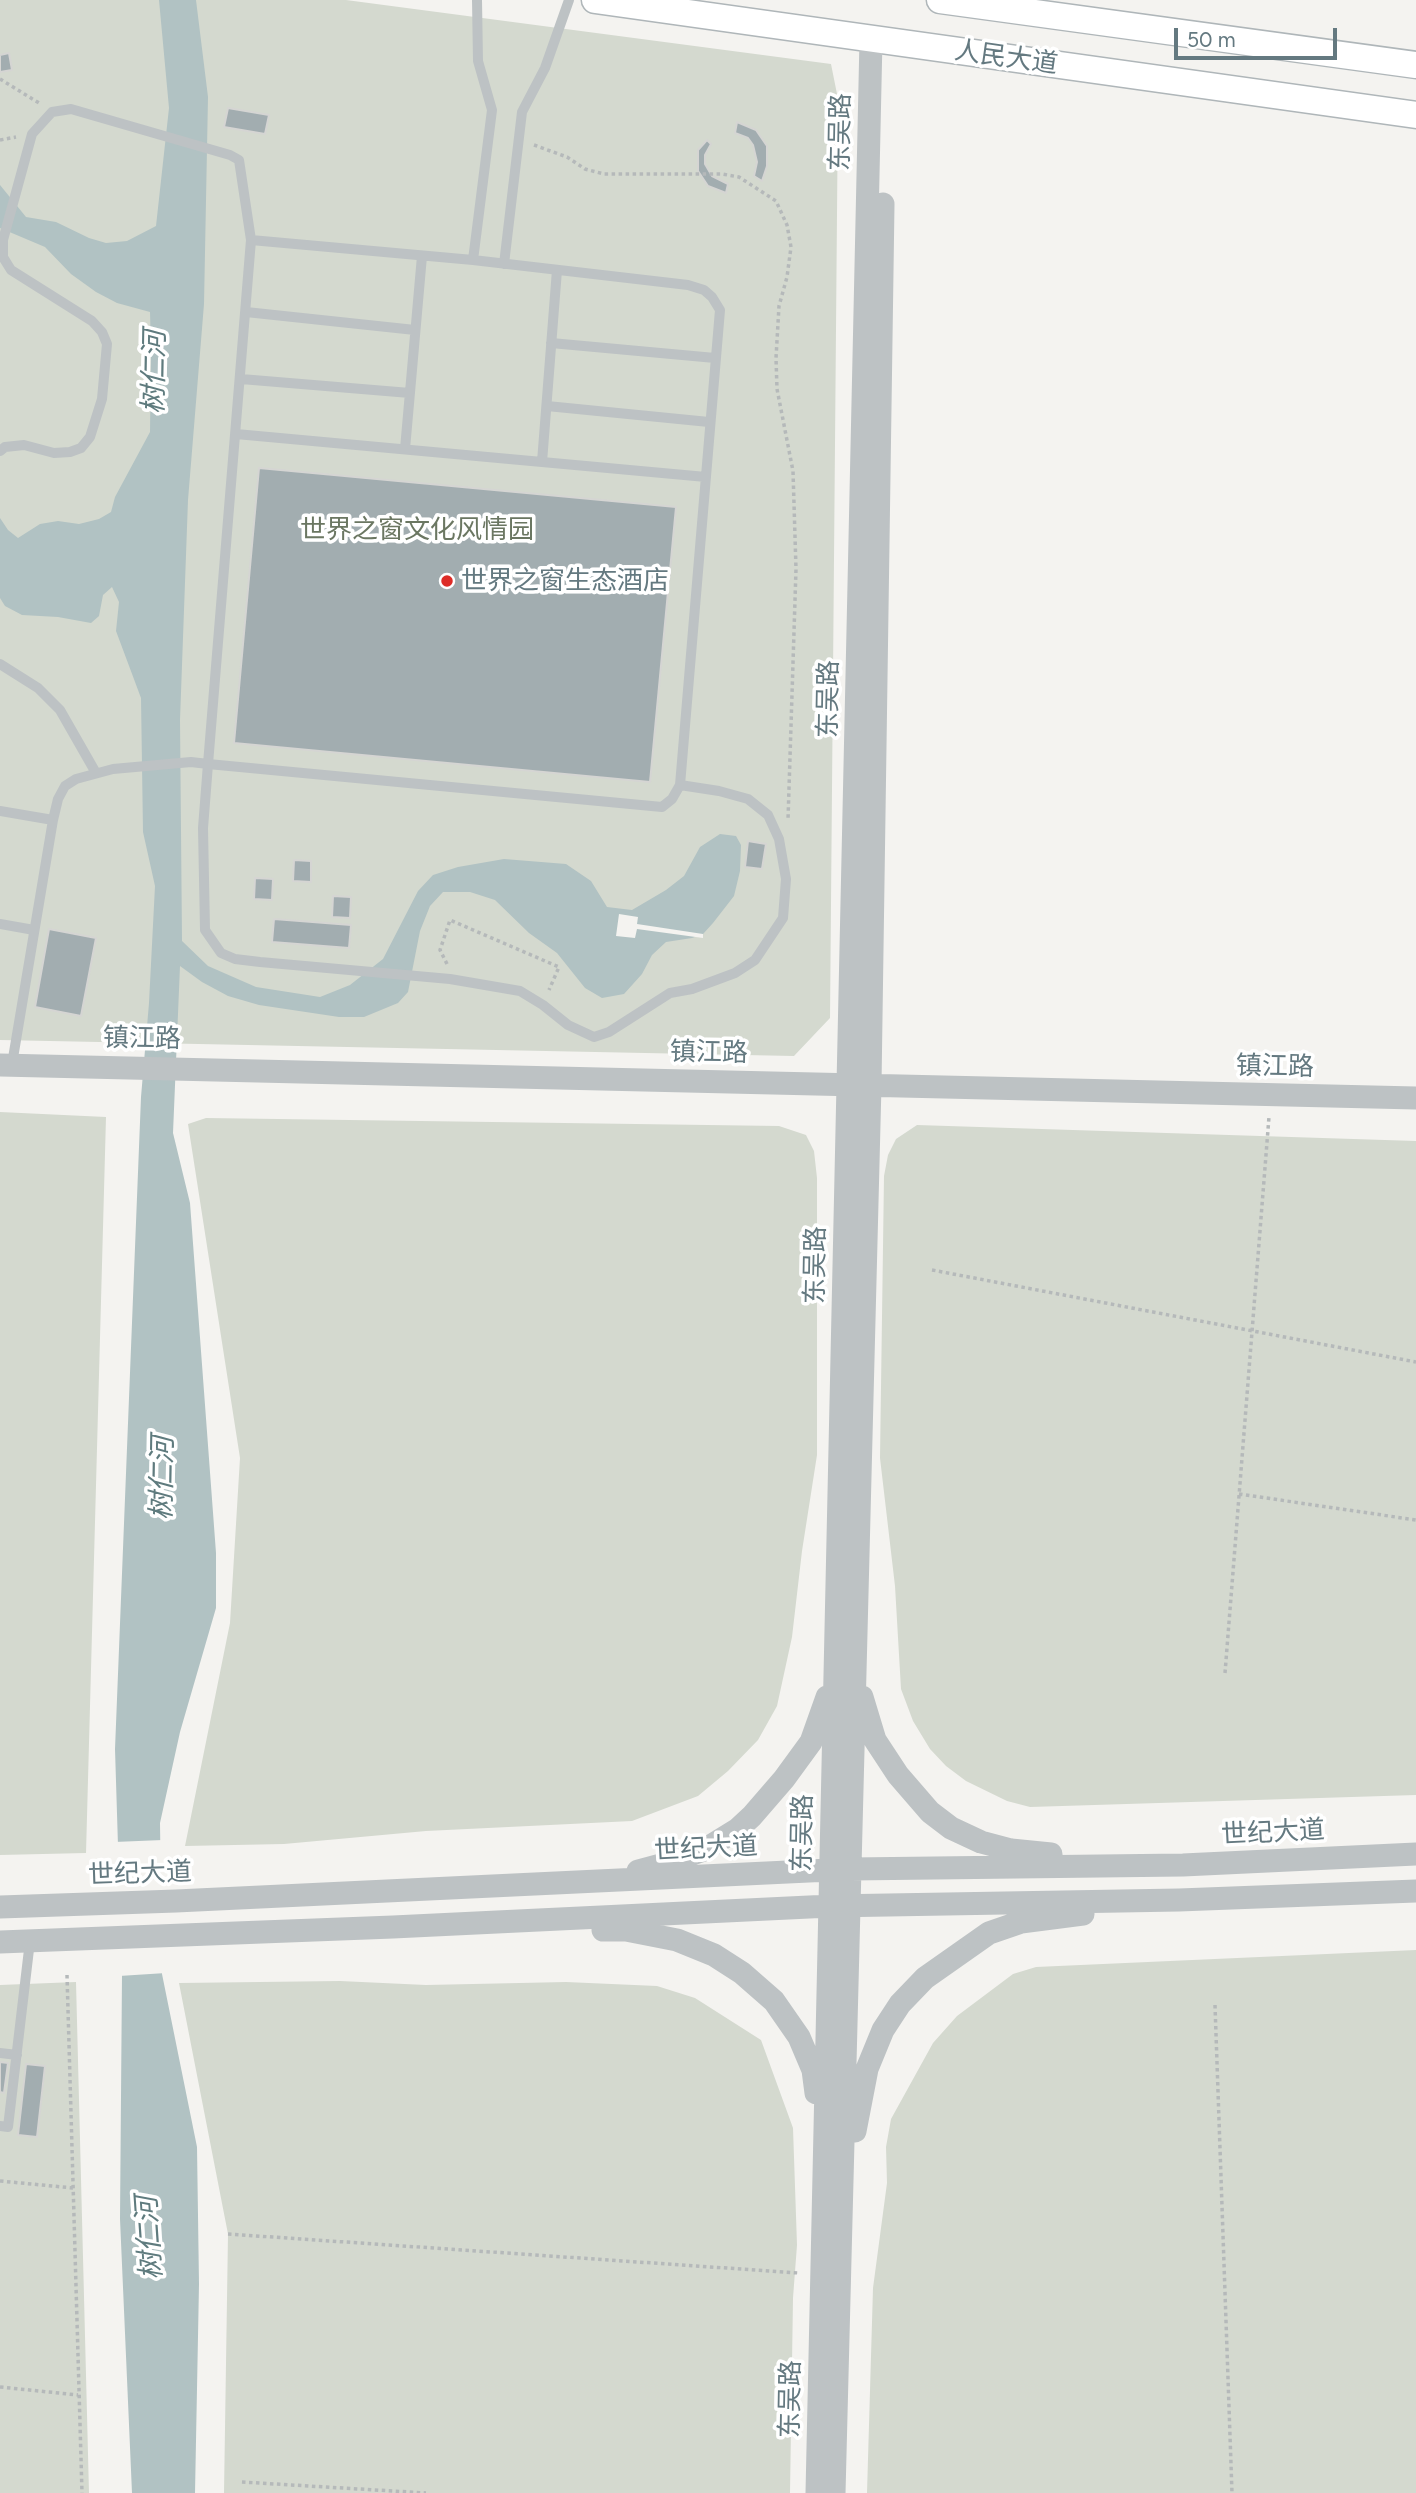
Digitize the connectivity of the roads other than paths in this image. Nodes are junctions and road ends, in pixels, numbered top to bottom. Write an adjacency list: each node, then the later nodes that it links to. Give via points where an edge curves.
1 (477, 0): 10 (lane, via 478,61 492,110)
2 (569, 0): 11 (lane, via 545,68 522,112)
3 (595, 0): 5 (main road, 人民大道)
4 (940, 0): 6 (main road, 人民大道)
5 (878, 40): 7 (main road, 人民大道); 35 (street, 东吴路)
6 (1416, 65)
7 (1416, 115)
8 (251, 240): 9 (lane); 13 (lane); 23 (lane, via 239,160 71,109 52,112 32,134 3,240 3,257 11,270 102,332 107,344 102,399 90,437 81,448 54,453 24,445)
9 (422, 256): 10 (lane); 14 (lane)
10 (473, 260): 11 (lane)
11 (504, 264): 12 (lane)
12 (557, 270): 15 (lane); 16 (lane, via 704,289 720,310)
13 (246, 312): 14 (lane); 17 (lane)
14 (415, 330): 18 (lane)
15 (551, 343): 16 (lane); 19 (lane)
16 (715, 358): 20 (lane)
17 (241, 379): 18 (lane); 21 (lane)
18 (410, 393): 22 (lane)
19 (547, 406): 20 (lane); 24 (lane)
20 (709, 422): 25 (lane)
21 (236, 434): 22 (lane); 27 (lane)
22 (405, 449): 24 (lane)
23 (0, 451)
24 (542, 462): 25 (lane)
25 (706, 477): 29 (lane)
26 (0, 664): 28 (lane, via 38,688 60,710)
27 (208, 764): 28 (lane); 29 (lane, via 662,807); 29 (lane, via 203,828 205,930 221,953 520,991 568,1026 594,1037 670,993 735,973 755,960 783,918 786,878 779,839 768,815 748,799)
28 (96, 773): 31 (lane, via 65,786)
29 (680, 785)
30 (0, 811): 31 (lane)
31 (53, 820): 33 (lane)
32 (0, 924): 33 (lane)
33 (34, 930): 34 (lane)
34 (6, 1065): 35 (street, 镇江路)
35 (859, 1085): 36 (street, 镇江路); 37 (street, 东吴路)
36 (1416, 1098)
37 (845, 1677): 39 (street, via 898,1775 930,1812 951,1828 1011,1850); 40 (street, 东吴路); 41 (street, via 811,1742 762,1807 738,1829 704,1850)
38 (1416, 1854): 39 (street, 世纪大道)
39 (1184, 1865): 40 (street, 世纪大道)
40 (840, 1870): 41 (street, 世纪大道); 44 (street, 东吴路)
41 (584, 1883): 45 (street, 世纪大道)
42 (1416, 1891): 43 (street)
43 (1179, 1900): 44 (street); 52 (street, via 1021,1922 989,1933 926,1978 883,2030 867,2069)
44 (840, 1905): 46 (street); 52 (street, 东吴路)
45 (0, 1907)
46 (393, 1927): 47 (street); 52 (street, via 626,1930 677,1940 714,1955 774,2001 799,2037 813,2070)
47 (30, 1940): 48 (street); 50 (lane)
48 (0, 1941)
49 (0, 2053): 50 (lane)
50 (17, 2055): 51 (lane, via 8,2127)
51 (0, 2126)
52 (833, 2192): 53 (street, 东吴路, via 822,2275); 54 (street, 东吴路)
53 (817, 2493)
54 (834, 2493)

